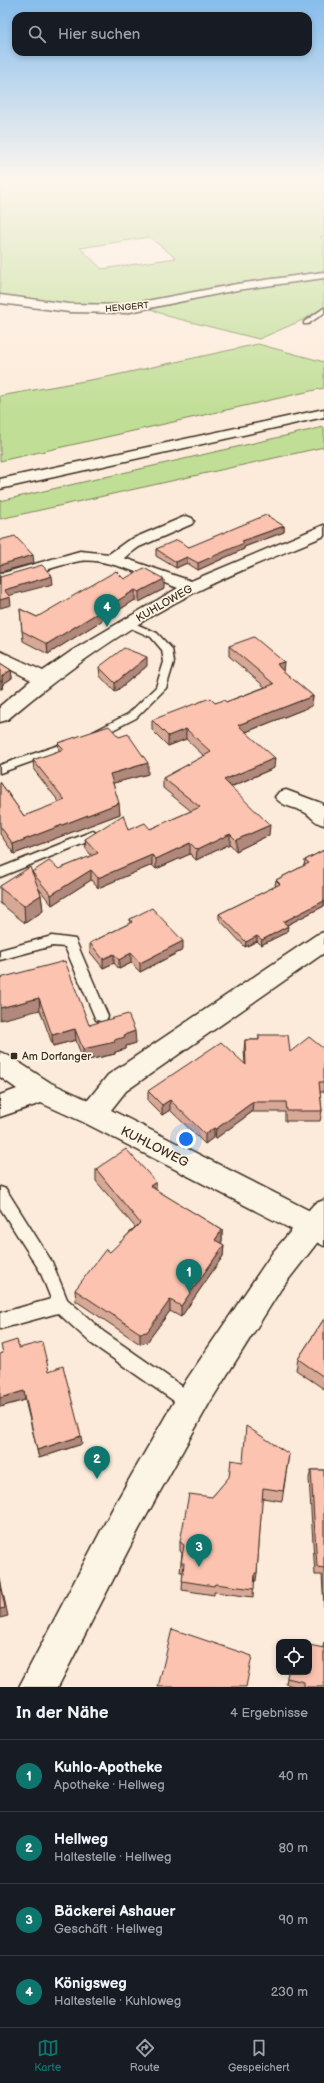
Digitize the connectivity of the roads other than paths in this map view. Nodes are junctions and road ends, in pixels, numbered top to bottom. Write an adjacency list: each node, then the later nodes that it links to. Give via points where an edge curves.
1 (324, 274): 2 (main road, HENGERT, via 237,287 125,309 69,308)
2 (0, 299)
3 (324, 310): 4 (lane)
4 (306, 323)
5 (324, 401): 7 (main road)
6 (324, 413): 8 (main road)
7 (0, 470)
8 (0, 484)
9 (186, 521): 11 (main road, via 134,544)
10 (324, 530): 13 (main road, KUHLOWEG)
11 (113, 559): 12 (main road, via 80,556); 13 (main road)
12 (0, 579)
13 (192, 587): 14 (main road, KUHLOWEG)
14 (129, 624): 16 (main road, KUHLOWEG); 18 (lane, via 154,635 167,649 169,662 161,688 132,716 84,740)
15 (0, 657): 16 (main road)
16 (44, 679): 17 (main road, KUHLOWEG)
17 (0, 716)
18 (0, 769)
19 (286, 797): 20 (main road, via 313,808)
20 (324, 818)
21 (93, 835): 22 (lane)
22 (0, 873)
23 (324, 941): 29 (main road, via 117,1083)
24 (0, 955): 25 (lane, via 52,941 70,942)
25 (101, 1016)
26 (0, 1063): 27 (main road, KUHLOWEG)
27 (42, 1091): 28 (main road); 29 (main road, KUHLOWEG)
28 (0, 1106)
29 (93, 1114): 31 (main road, KUHLOWEG)
30 (0, 1194): 32 (lane, via 46,1267)
31 (320, 1224): 34 (main road, via 257,1297)
32 (61, 1304): 33 (lane); 34 (lane, via 98,1338)
33 (0, 1321)
34 (190, 1402): 35 (main road, via 135,1499)
35 (38, 1687)

